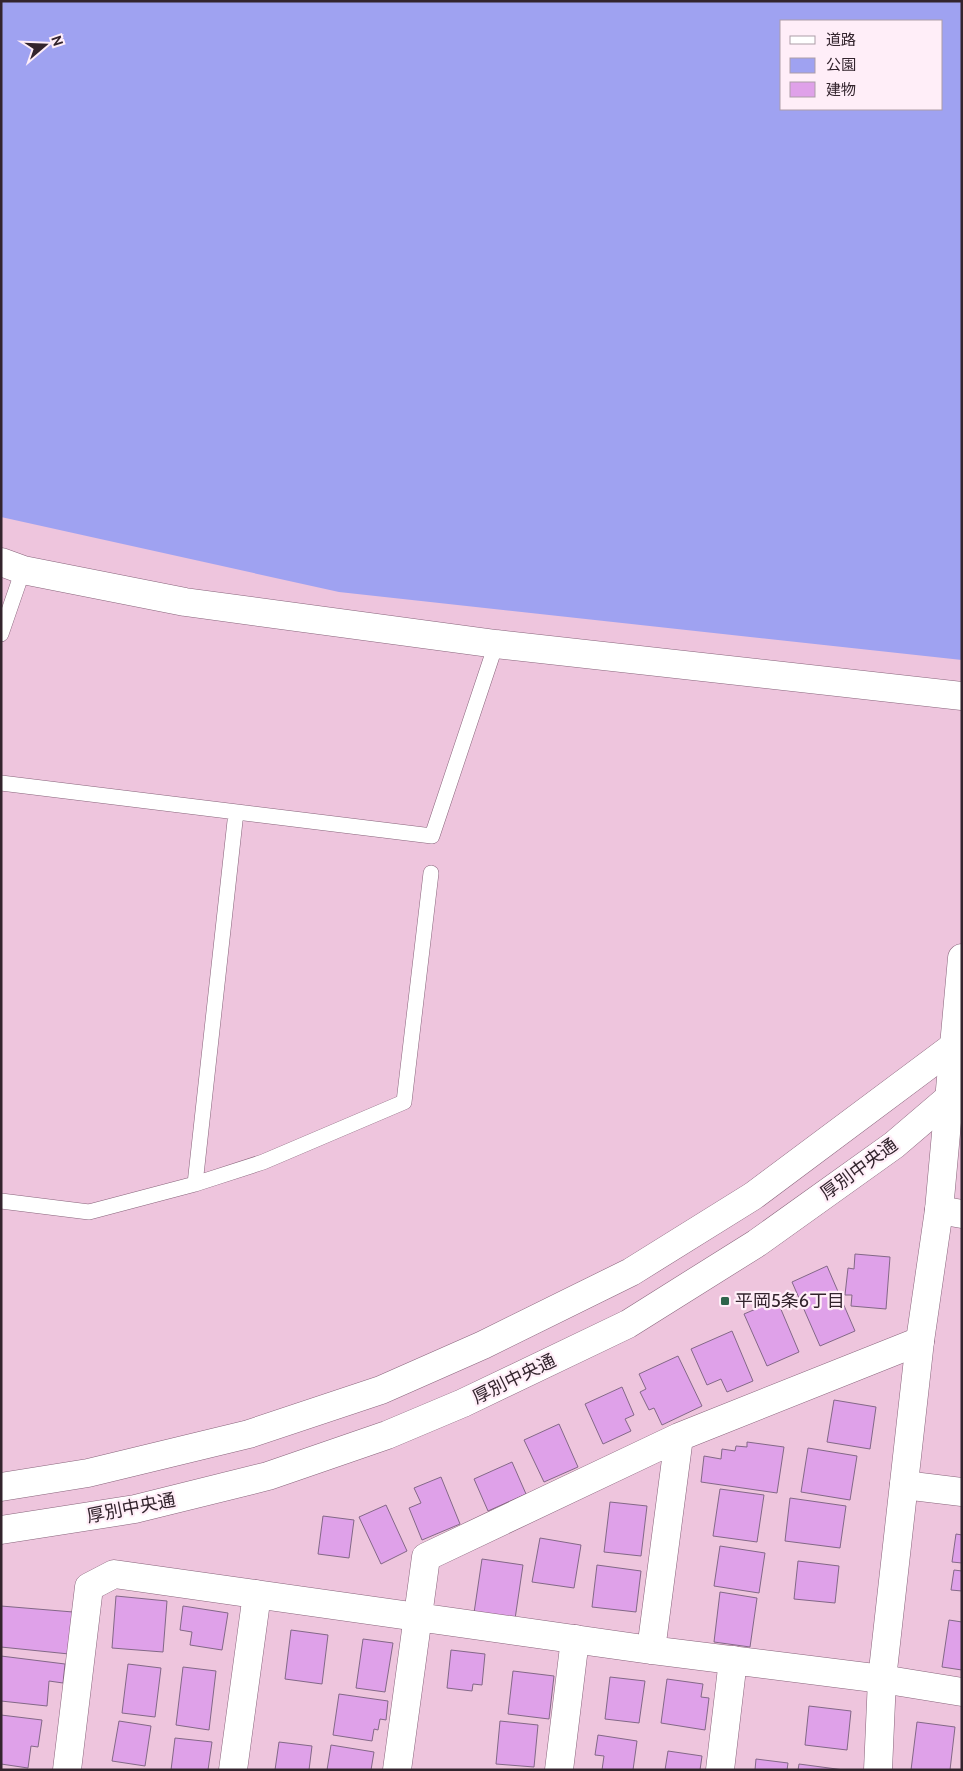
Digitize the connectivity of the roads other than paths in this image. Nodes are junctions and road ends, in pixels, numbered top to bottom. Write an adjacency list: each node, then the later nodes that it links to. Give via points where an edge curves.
1 (12, 566): 2 (lane); 3 (street, via 185,602)
2 (1, 634)
3 (496, 644): 4 (street); 6 (lane, via 432,836)
4 (962, 696)
5 (1, 783): 6 (lane)
6 (236, 812): 11 (lane)
7 (431, 873): 11 (lane, via 404,1102 263,1162)
8 (962, 958): 9 (street)
9 (957, 1044): 10 (street); 17 (street, via 753,1196 631,1272 483,1346 381,1390 249,1434 88,1473)
10 (955, 1092): 13 (street); 19 (street, 厚別中央通, via 894,1145 758,1243 628,1324 463,1403 387,1435 268,1476 135,1510)
11 (195, 1184): 12 (lane, via 89,1212)
12 (1, 1201)
13 (950, 1212): 14 (street)
14 (920, 1342): 15 (street); 16 (street)
15 (680, 1436): 21 (street, via 426,1556); 23 (street)
16 (904, 1485): 18 (street); 25 (street)
17 (1, 1487)
18 (962, 1492)
19 (1, 1530)
20 (258, 1594): 21 (street); 27 (street, via 114,1574 89,1587); 28 (street)
21 (416, 1617): 22 (street); 29 (street)
22 (575, 1639): 23 (street); 30 (street)
23 (652, 1650): 24 (street)
24 (733, 1660): 25 (street); 31 (street)
25 (882, 1679): 26 (street); 32 (street)
26 (962, 1692)
27 (67, 1770)
28 (233, 1770)
29 (397, 1770)
30 (559, 1770)
31 (720, 1770)
32 (878, 1770)

